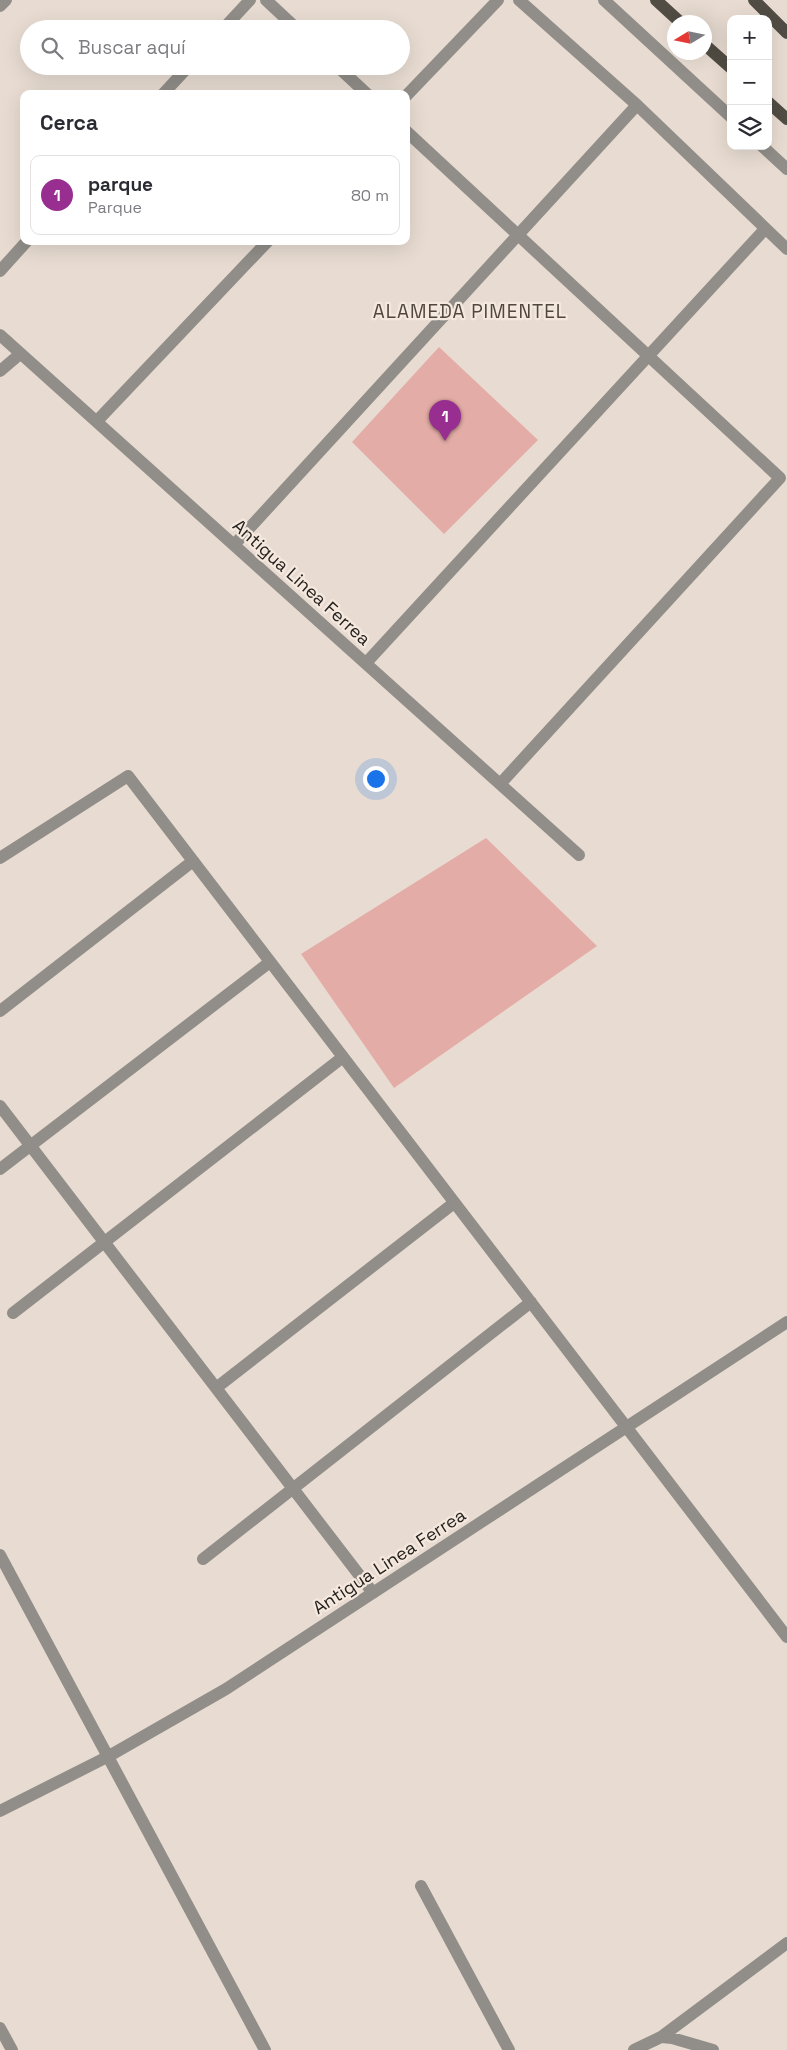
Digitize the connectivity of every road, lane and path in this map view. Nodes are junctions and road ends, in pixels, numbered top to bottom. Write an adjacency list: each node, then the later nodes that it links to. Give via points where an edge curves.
1 (6, 0): 9 (street)
2 (250, 0): 11 (street)
3 (266, 0): 12 (street)
4 (498, 0): 20 (street)
5 (519, 0): 21 (street)
6 (604, 0): 23 (street)
7 (656, 0): 10 (main road)
8 (754, 0): 13 (main road)
9 (0, 6)
10 (672, 15)
11 (231, 20)
12 (287, 20)
13 (787, 33)
14 (712, 51): 15 (main road)
15 (727, 64)
16 (181, 75): 18 (street)
17 (347, 75): 19 (street)
18 (167, 90)
19 (363, 90)
20 (410, 92)
21 (637, 105): 28 (street); 29 (street)
22 (771, 105): 24 (main road)
23 (727, 114)
24 (787, 119)
25 (410, 134): 29 (street)
26 (766, 150): 27 (street)
27 (787, 170)
28 (765, 229): 32 (street); 36 (street)
29 (518, 235): 36 (street); 39 (street)
30 (23, 245): 33 (street)
31 (264, 245): 38 (street)
32 (787, 249)
33 (0, 270)
34 (0, 335): 35 (street, Antigua Linea Ferrea)
35 (20, 354): 37 (street); 38 (street, Antigua Linea Ferrea)
36 (649, 356): 40 (street); 41 (street, via 780,478)
37 (0, 372)
38 (97, 421): 39 (street, Antigua Linea Ferrea)
39 (234, 545): 40 (street, Antigua Linea Ferrea)
40 (366, 663): 41 (street, Antigua Linea Ferrea)
41 (500, 784): 42 (street, Antigua Linea Ferrea)
42 (579, 855)
43 (0, 858): 44 (street, via 128,776)
44 (193, 861): 45 (street); 46 (street)
45 (270, 962): 47 (street); 49 (street)
46 (0, 1011)
47 (343, 1057): 51 (street); 52 (street)
48 (0, 1106): 49 (street)
49 (30, 1145): 50 (street); 52 (street)
50 (0, 1169)
51 (454, 1203): 53 (street); 56 (street)
52 (104, 1242): 54 (street); 56 (street)
53 (531, 1302): 57 (street); 58 (street)
54 (13, 1313)
55 (787, 1322): 57 (street, Antigua Linea Ferrea)
56 (216, 1388): 58 (street)
57 (626, 1427): 61 (street, Antigua Linea Ferrea); 62 (street)
58 (293, 1488): 60 (street); 61 (street)
59 (0, 1556): 63 (street)
60 (202, 1559)
61 (373, 1593): 63 (street, Antigua Linea Ferrea, via 226,1689)
62 (787, 1637)
63 (109, 1756): 64 (street, Antigua Linea Ferrea); 70 (street)
64 (0, 1811)
65 (422, 1886): 71 (street)
66 (787, 1943): 68 (street)
67 (0, 2028): 69 (street)
68 (661, 2037): 72 (street); 73 (street)
69 (12, 2050)
70 (265, 2050)
71 (509, 2050)
72 (634, 2050)
73 (713, 2050)

